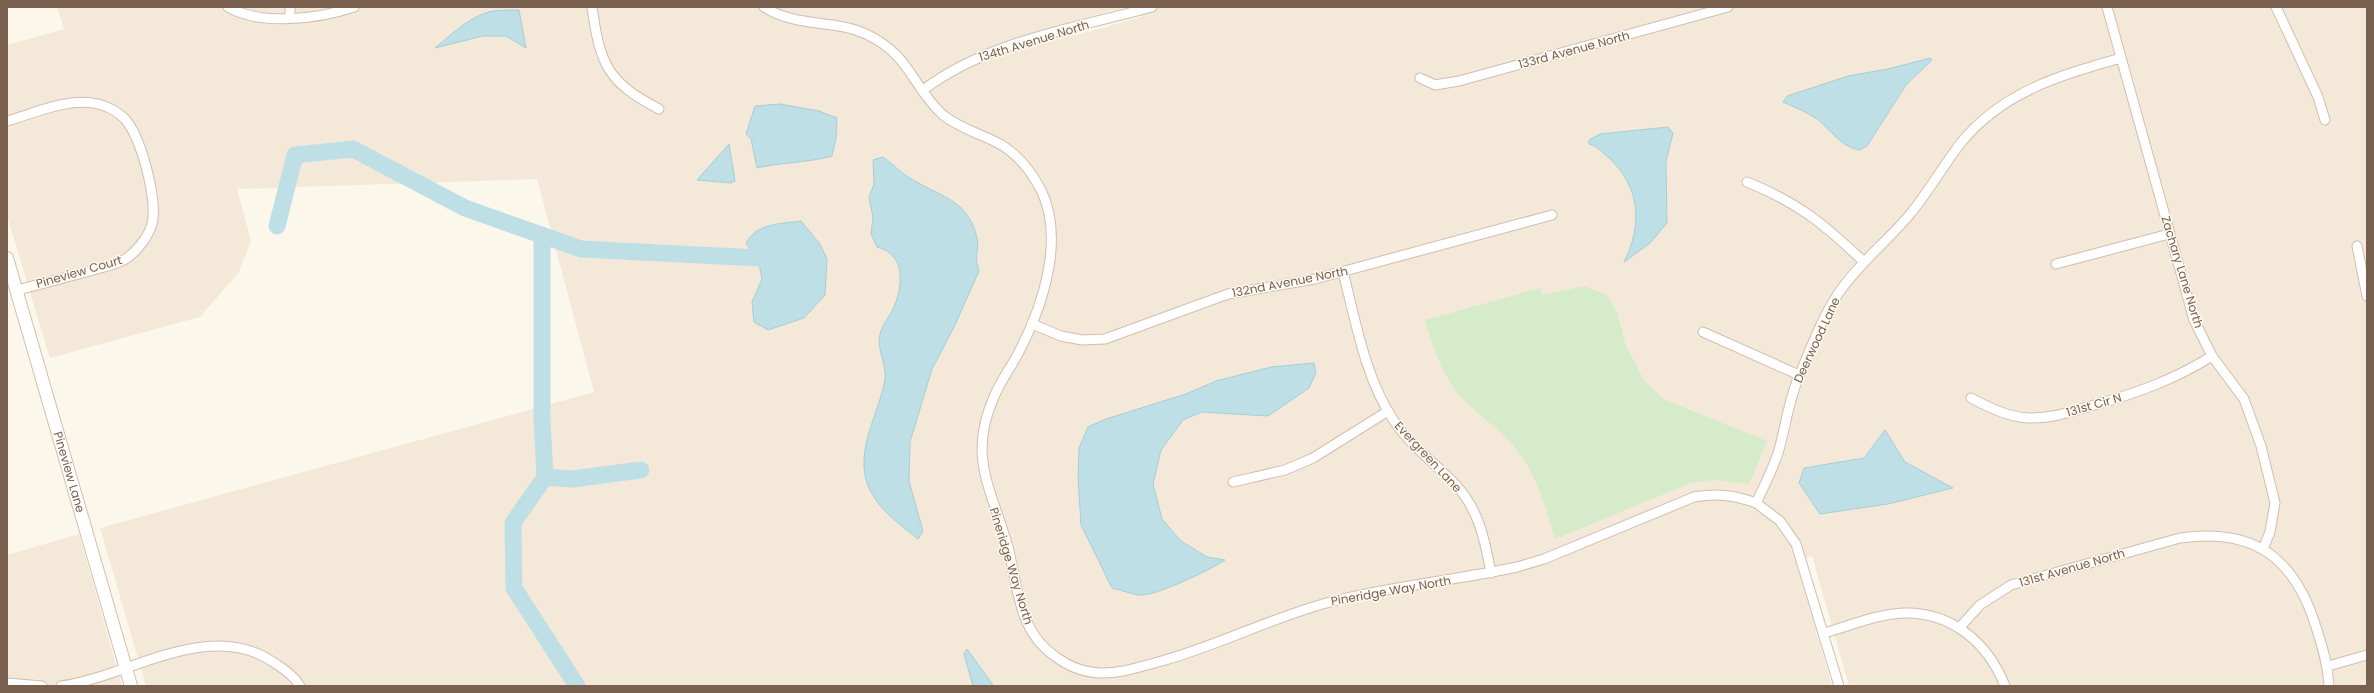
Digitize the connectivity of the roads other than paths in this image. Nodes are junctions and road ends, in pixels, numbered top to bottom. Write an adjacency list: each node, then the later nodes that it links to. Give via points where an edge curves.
1 (228, 7): 10 (street, via 260,18)
2 (290, 7): 10 (street)
3 (354, 7): 10 (street, via 332,13)
4 (592, 7): 14 (street, via 598,43 610,72 634,96)
5 (764, 7): 13 (street, Pineridge Way North, via 789,18 812,24 850,28 867,34 900,57)
6 (1152, 7): 13 (street, 134th Avenue North, via 1002,49 949,73)
7 (1728, 7): 12 (street, 133rd Avenue North, via 1459,82 1435,84)
8 (2107, 7): 11 (street, Zachary Lane North)
9 (2276, 7): 15 (street, via 2318,97)
10 (290, 18)
11 (2121, 58): 19 (street, Zachary Lane North); 22 (street, Deerwood Lane, via 2061,75 2034,86 1985,118 1961,143 1911,214)
12 (1420, 78)
13 (923, 90): 27 (street, Pineridge Way North, via 932,104 958,126 1000,143 1019,158 1032,174 1042,193 1049,213 1050,250 1042,294)
14 (659, 109)
15 (2325, 120)
16 (7, 121): 25 (street, Pineview Court, via 67,104 85,102 113,110 125,118 139,144 154,210 146,238 126,259)
17 (1747, 182): 22 (street, via 1800,207)
18 (1552, 216): 24 (street, 132nd Avenue North)
19 (2169, 234): 23 (street); 29 (street, Zachary Lane North, via 2194,320)
20 (2357, 246): 26 (street)
21 (7, 258): 25 (street, Pineview Lane)
22 (1864, 262): 30 (street, Deerwood Lane, via 1838,295)
23 (2056, 264)
24 (1343, 272): 27 (street, 132nd Avenue North, via 1228,294 1105,339 1082,340 1061,336); 32 (street, Evergreen Lane, via 1370,372)
25 (17, 290): 41 (street, Pineview Lane)
26 (2367, 296)
27 (1032, 324): 36 (street, Pineridge Way North, via 995,395 988,414 983,440 983,466 989,494 1008,549 1025,620 1039,642 1062,661 1095,673 1134,669 1221,643 1330,602 1363,594)
28 (1703, 332): 30 (street)
29 (2212, 356): 31 (street, 131st Cir N, via 2149,388 2066,414 2027,418 1988,407); 35 (street, Zachary Lane North, via 2247,405 2272,486 2274,517)
30 (1799, 375): 34 (street, Deerwood Lane, via 1787,411 1778,453)
31 (1971, 398)
32 (1388, 411): 33 (street, via 1313,458 1286,470); 36 (street, Evergreen Lane, via 1408,439 1468,499 1485,538)
33 (1233, 482)
34 (1756, 503): 36 (street, Pineridge Way North, via 1736,496 1715,494 1694,497 1544,559); 38 (street, via 1780,521 1796,544)
35 (2263, 549): 37 (street, 131st Avenue North, via 2244,540 2223,536 2201,534 2180,538 2011,585 1980,605); 40 (street, 131st Avenue North, via 2280,562 2305,596)
36 (1491, 573)
37 (1960, 627): 38 (street, via 1922,614 1903,613 1883,616); 48 (street, via 1988,654 1999,670)
38 (1824, 633): 47 (street)
39 (2367, 655): 40 (street)
40 (2328, 666): 49 (street, 131st Avenue North)
41 (126, 668): 44 (street); 45 (street, Pineview Lane); 46 (street, via 209,644 249,649 267,657 283,668)
42 (7, 683): 43 (street)
43 (42, 686)
44 (61, 686)
45 (131, 686)
46 (300, 686)
47 (1839, 686)
48 (2005, 686)
49 (2329, 686)

